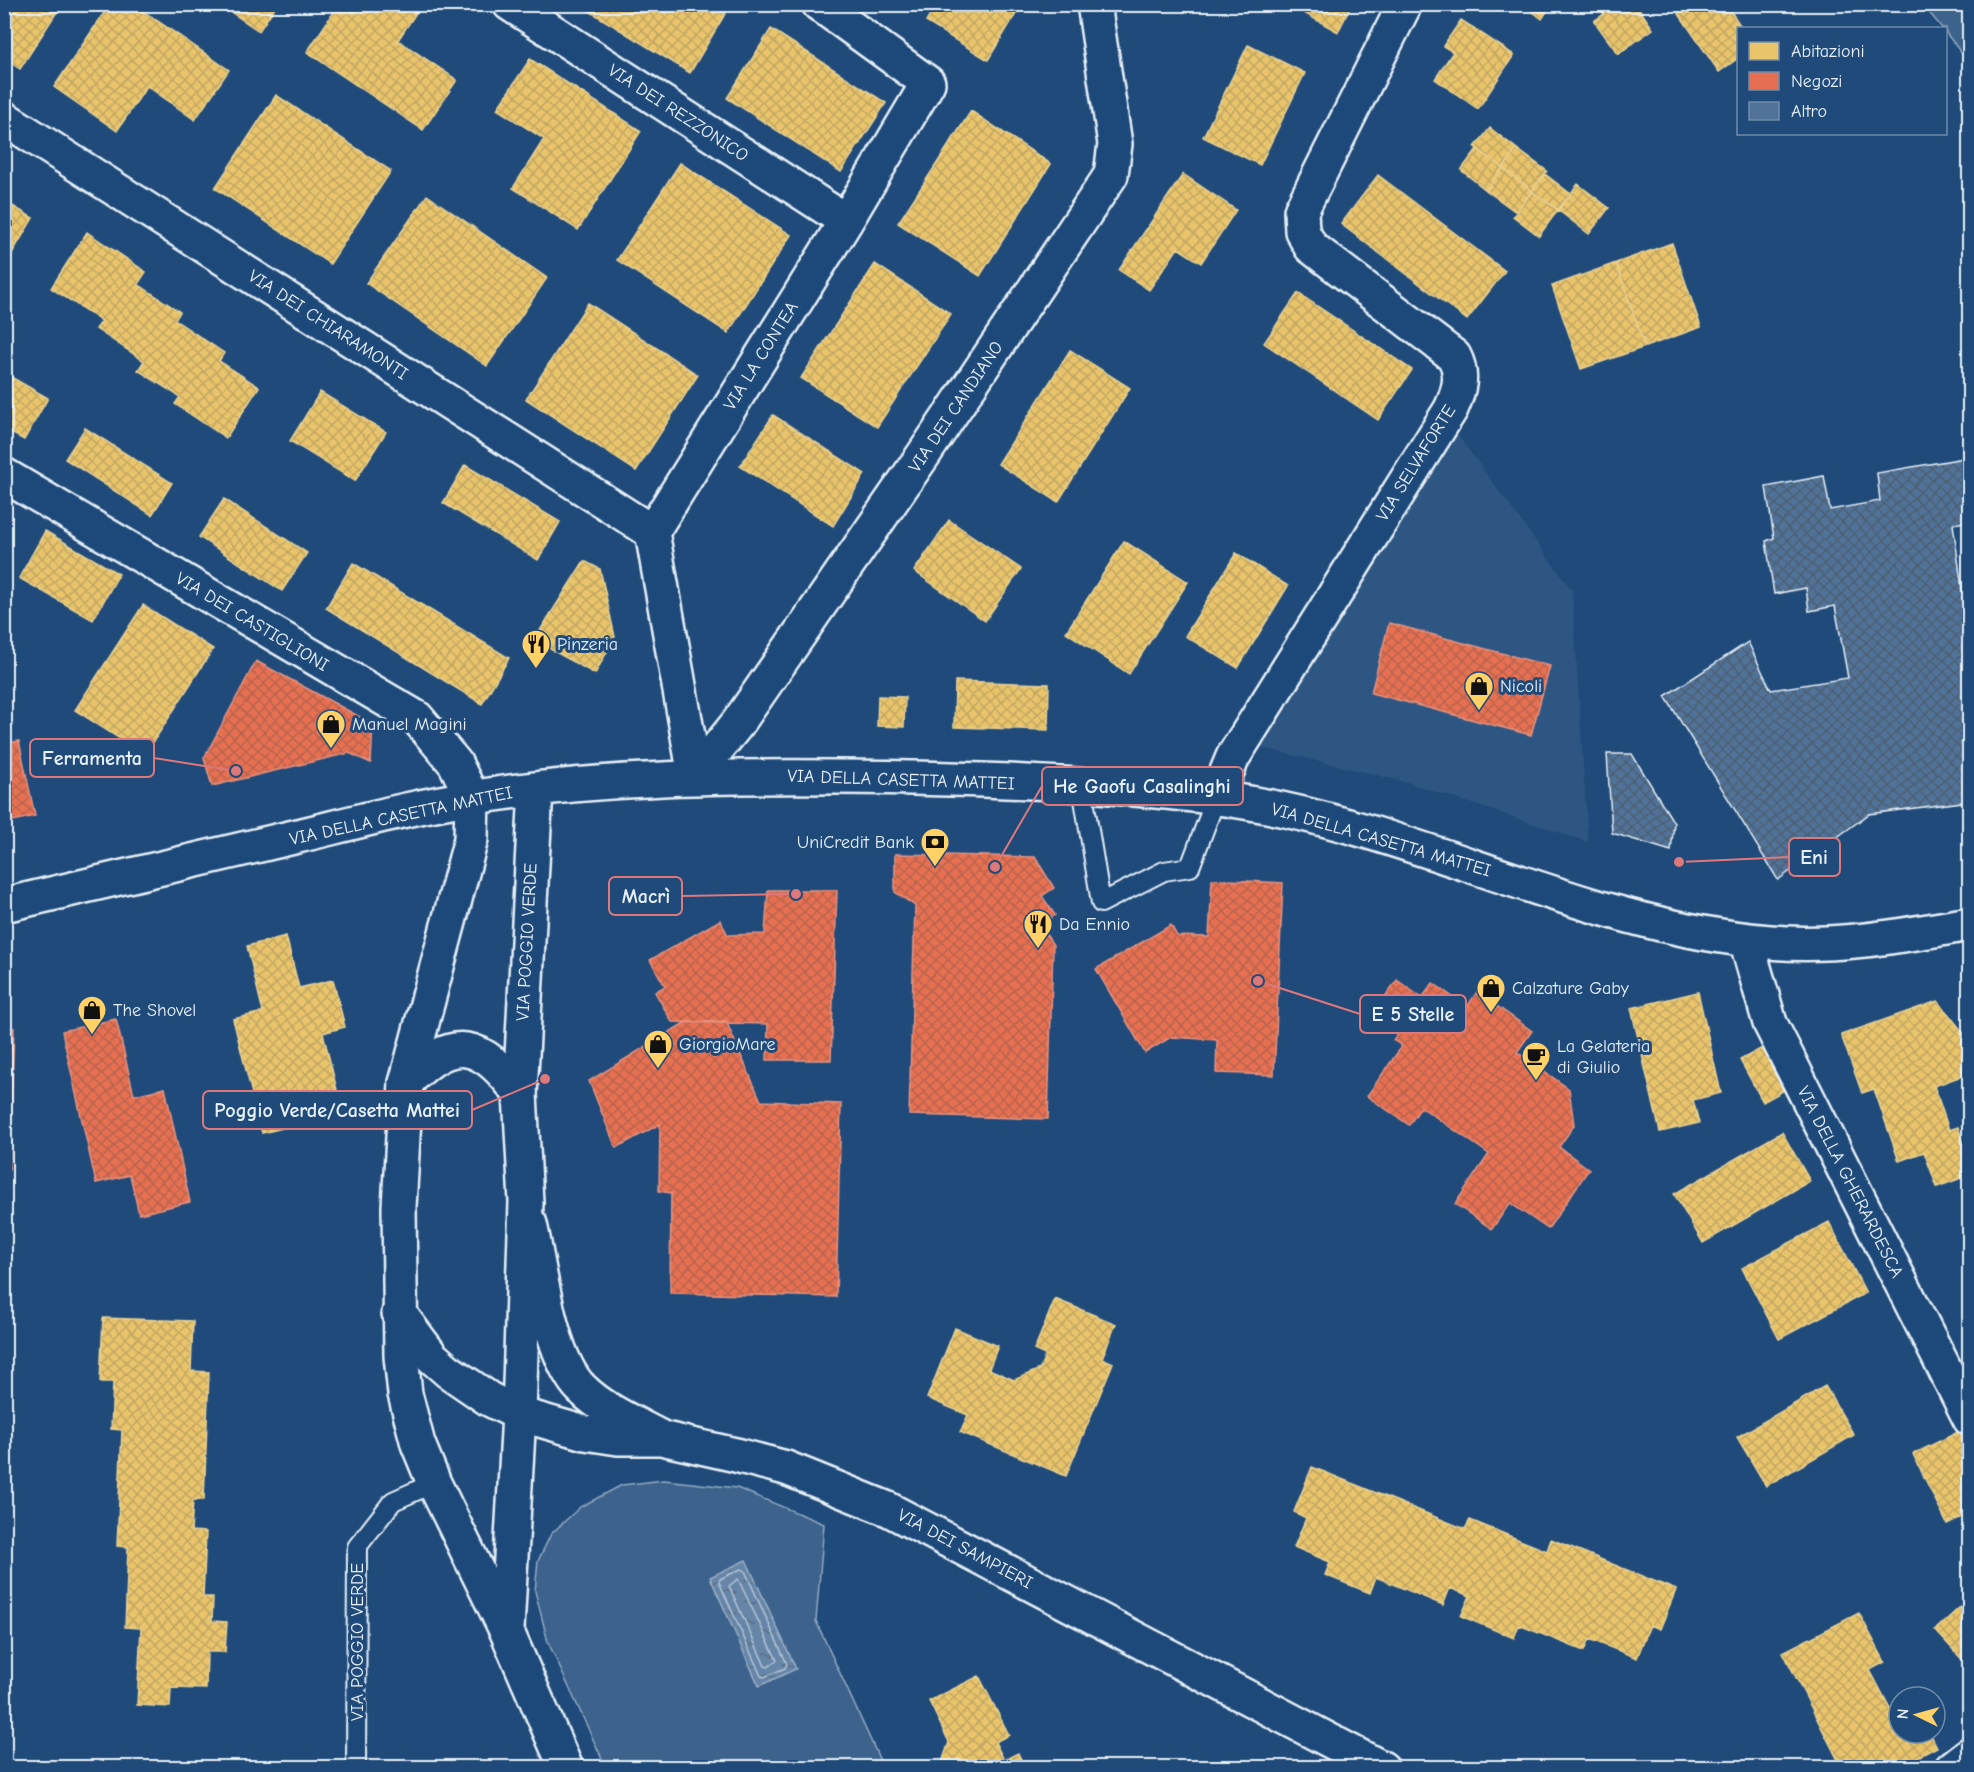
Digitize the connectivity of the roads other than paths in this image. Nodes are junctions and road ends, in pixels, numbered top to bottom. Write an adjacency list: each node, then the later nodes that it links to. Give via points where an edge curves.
1 (510, 4): 6 (street, VIA DEI REZZONICO)
2 (819, 4): 6 (street, VIA LA CONTEA, via 928,83)
3 (1094, 4): 9 (street, VIA DEI CANDIANO, via 1115,144 1111,175 831,589 738,723)
4 (1406, 4): 13 (street, VIA SELVAFORTE, via 1315,179 1300,221 1311,247 1454,356 1460,375 1458,394 1233,757)
5 (4, 118): 8 (street, VIA DEI CHIARAMONTI)
6 (846, 221): 8 (street, VIA LA CONTEA)
7 (4, 476): 12 (street, VIA DEI CASTIGLIONI, via 417,718 455,763)
8 (652, 532): 9 (street)
9 (695, 776): 10 (street, VIA DELLA CASETTA MATTEI, via 939,778); 11 (street, VIA DELLA CASETTA MATTEI)
10 (1082, 787): 13 (street, VIA DELLA CASETTA MATTEI); 13 (lane, via 1101,903 1164,871 1190,867)
11 (536, 789): 12 (street, VIA DELLA CASETTA MATTEI); 18 (street, VIA POGGIO VERDE)
12 (472, 797): 14 (street, VIA DELLA CASETTA MATTEI); 17 (street, VIA POGGIO VERDE, via 471,839)
13 (1216, 798): 16 (street, VIA DELLA CASETTA MATTEI, via 1347,826 1595,908 1676,928)
14 (4, 905)
15 (1970, 924): 16 (street, VIA DELLA CASETTA MATTEI, via 1827,943)
16 (1746, 939): 22 (street, VIA DELLA GHERARDESCA, via 1770,1023)
17 (406, 1083): 18 (street, via 431,1058 441,1052 460,1050 492,1061); 20 (street, VIA POGGIO VERDE, via 401,1143)
18 (520, 1094): 19 (street, VIA POGGIO VERDE)
19 (526, 1202): 21 (street, VIA POGGIO VERDE); 23 (street, via 557,1342 568,1371 592,1397)
20 (399, 1313): 21 (street, via 432,1357 448,1371); 24 (street, VIA POGGIO VERDE, via 405,1394 418,1444)
21 (519, 1414): 23 (street, VIA DEI SAMPIERI, via 602,1436); 25 (street, VIA POGGIO VERDE)
22 (1970, 1419)
23 (661, 1438): 29 (street, VIA DEI SAMPIERI, via 786,1468 888,1509)
24 (434, 1483): 25 (street, VIA POGGIO VERDE); 27 (lane, VIA POGGIO VERDE, via 393,1501 357,1547)
25 (507, 1632): 28 (street, VIA POGGIO VERDE)
26 (1970, 1754): 30 (street)
27 (356, 1767)
28 (566, 1767)
29 (1382, 1767)
30 (1952, 1767)

